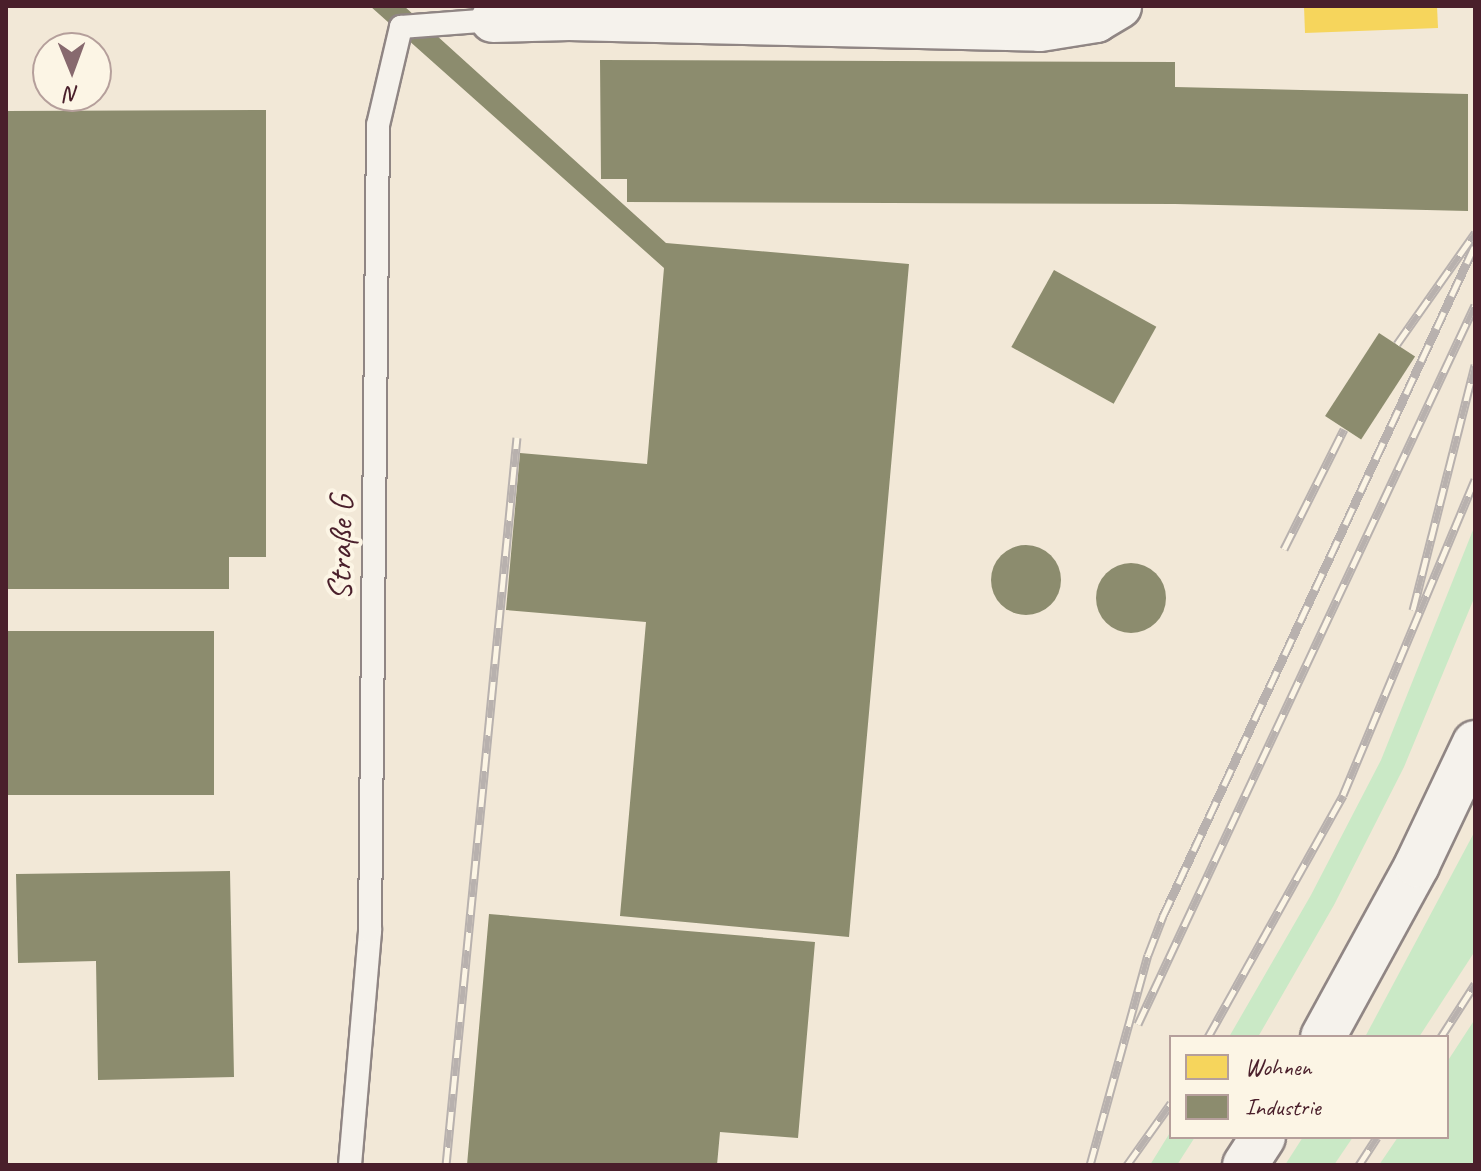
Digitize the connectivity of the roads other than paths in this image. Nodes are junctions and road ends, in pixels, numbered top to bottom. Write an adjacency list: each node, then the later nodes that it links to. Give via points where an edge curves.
1 (1119, 6): 2 (street, via 1096,20 1040,29)
2 (493, 20): 6 (lane, Straße G, via 401,27 378,125 370,931)
3 (1475, 743): 4 (street, via 1417,865)
4 (1324, 1035)
5 (1262, 1139): 7 (street)
6 (350, 1165)
7 (1245, 1165)

